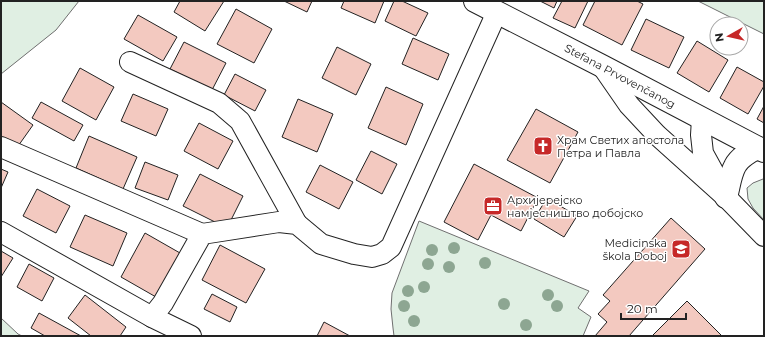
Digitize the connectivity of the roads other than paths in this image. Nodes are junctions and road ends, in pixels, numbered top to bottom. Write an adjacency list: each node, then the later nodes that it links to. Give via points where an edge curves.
1 (475, 1): 2 (street, Stefana Prvovenčanog)
2 (497, 12): 4 (street, Stefana Prvovenčanog); 9 (street, via 390,247 382,254 372,256 354,254 321,244)
3 (130, 62): 9 (street, via 219,103 240,121)
4 (602, 66): 5 (street, Stefana Prvovenčanog); 8 (street, via 629,105 657,135)
5 (702, 119): 7 (street, Stefana Prvovenčanog); 8 (street, via 703,153)
6 (1, 147): 11 (street)
7 (761, 150): 8 (street, via 750,151 736,164)
8 (726, 197): 12 (street)
9 (297, 224): 11 (street, via 279,222)
10 (1, 232): 13 (street)
11 (202, 234): 13 (street, via 163,303)
12 (764, 236)
13 (152, 317): 14 (street)
14 (191, 336)

